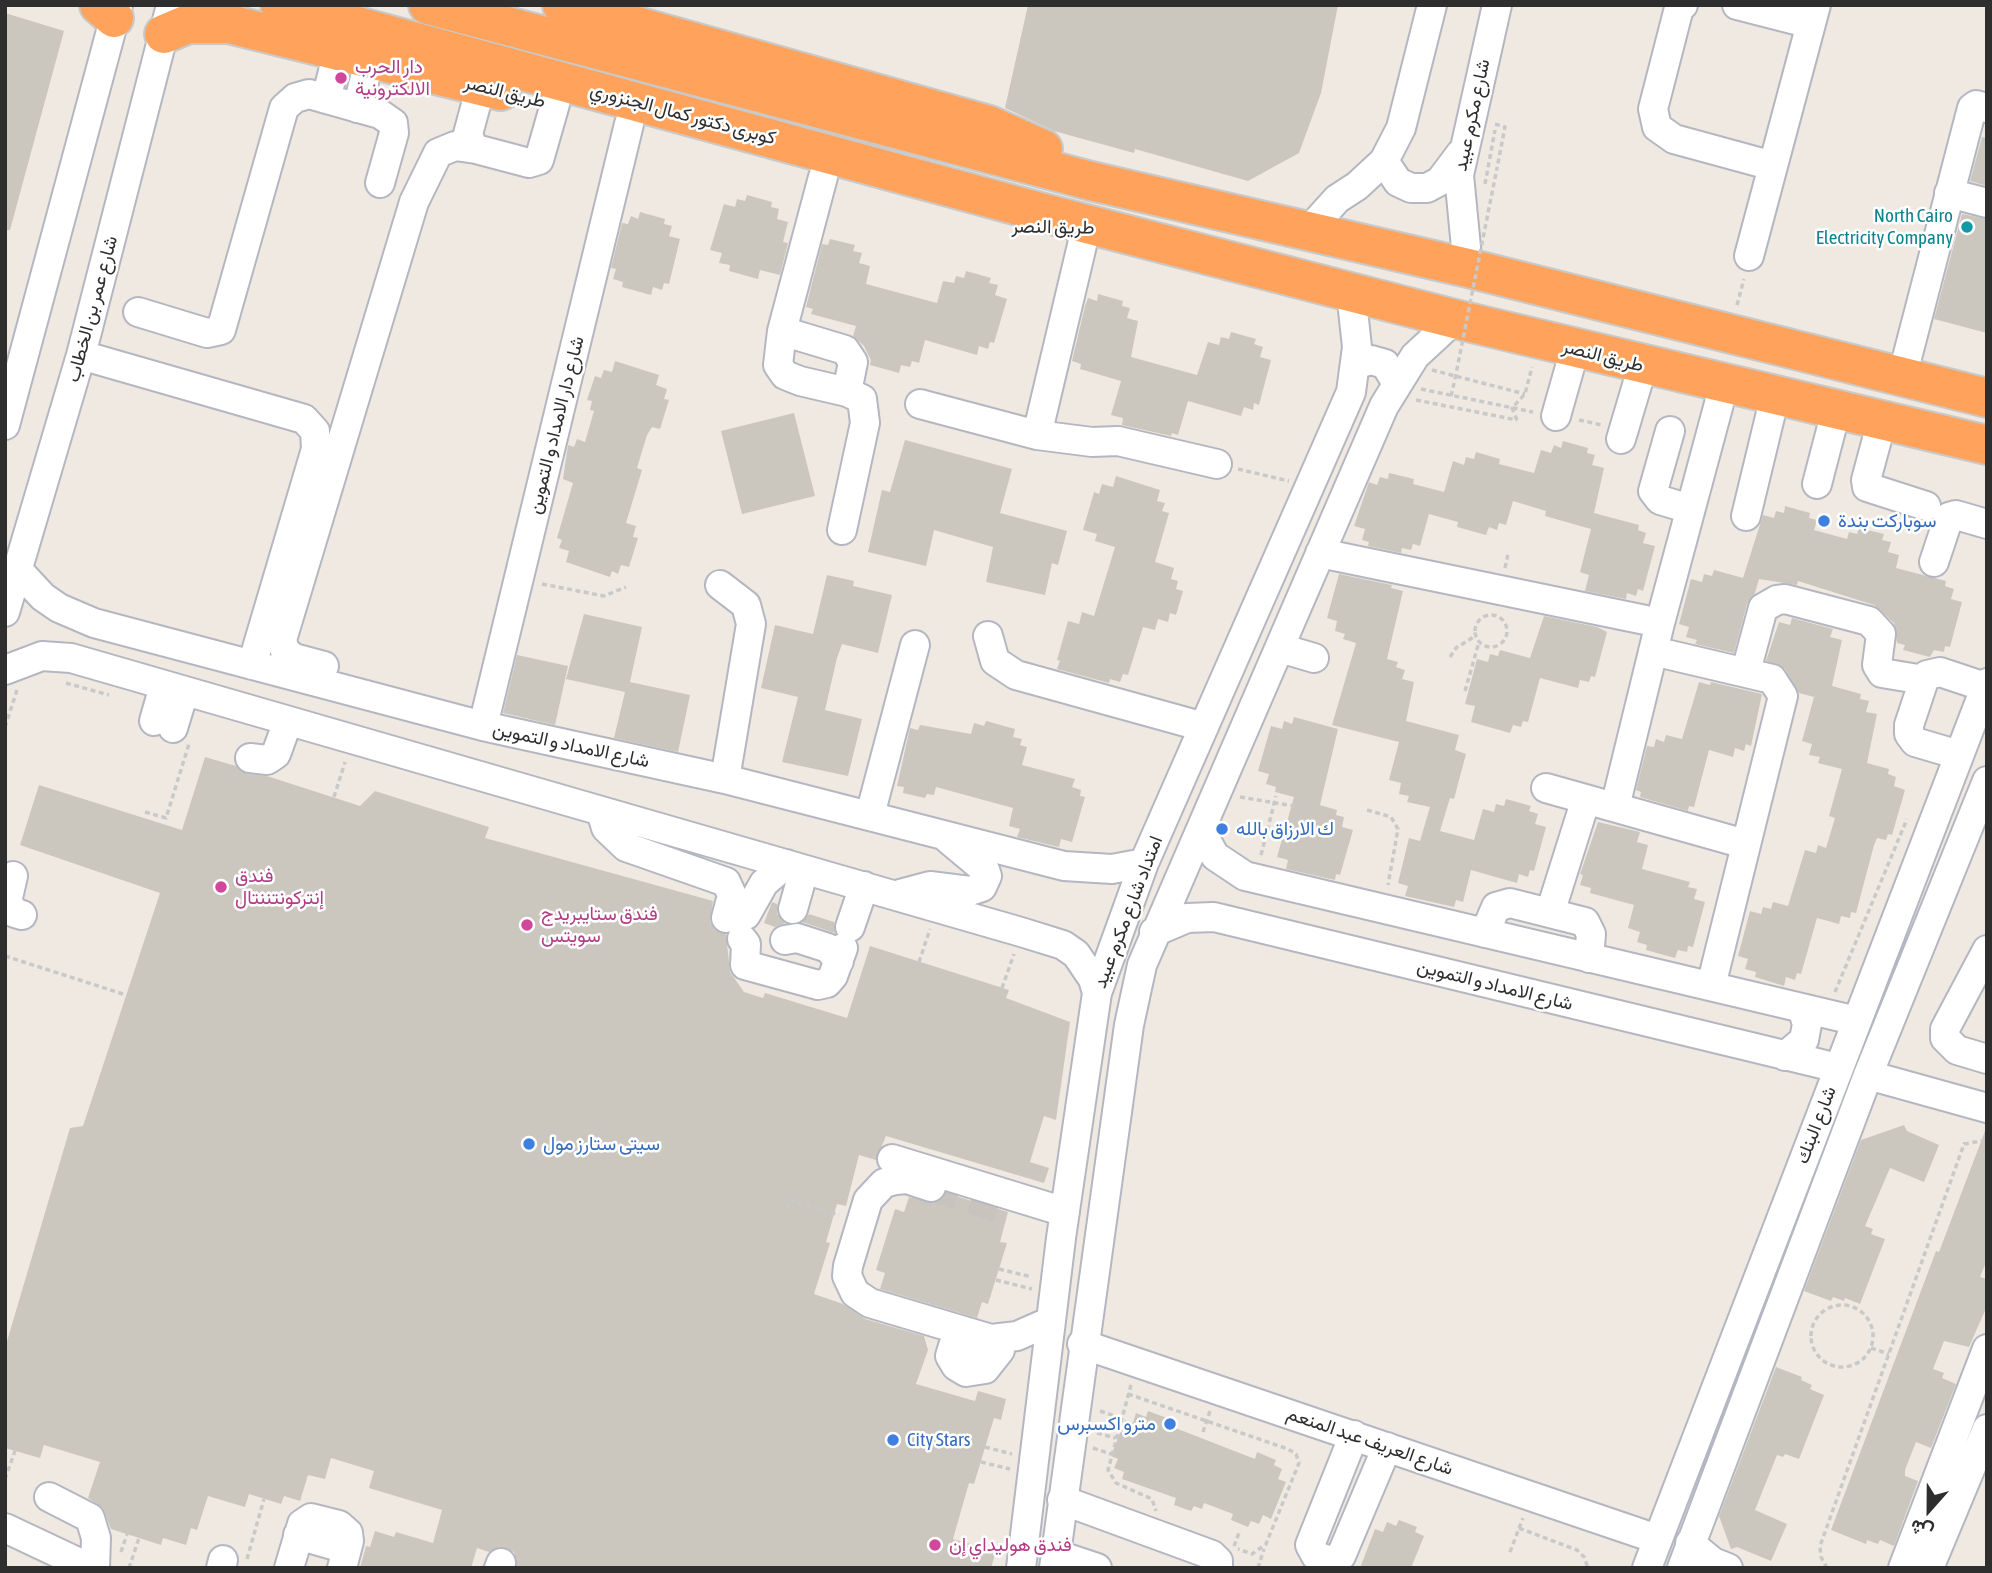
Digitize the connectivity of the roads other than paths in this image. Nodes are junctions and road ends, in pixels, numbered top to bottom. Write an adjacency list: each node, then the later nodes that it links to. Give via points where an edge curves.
1 (428, 5): 23 (highway, كوبرى دكتور كمال الجنزوري)
2 (562, 5): 23 (highway, via 989,125 1026,139)
3 (1432, 5): 20 (street, via 1401,128)
4 (1497, 5): 19 (street, شارع مكرم عبيد)
5 (1683, 5): 21 (street, via 1653,109 1657,127 1674,139)
6 (1737, 5): 9 (street)
7 (110, 9): 49 (street)
8 (273, 15): 10 (highway, طريق النصر, via 188,24); 11 (highway, طريق النصر); 27 (highway, كوبرى دكتور كمال الجنزوري)
9 (1813, 15): 21 (street)
10 (168, 20): 36 (street, شارع عمر بن الخطاب)
11 (354, 56): 12 (highway, طريق النصر); 13 (street); 15 (street)
12 (481, 86): 14 (highway, طريق النصر); 18 (street, via 468,134)
13 (326, 99): 15 (street); 32 (street, via 309,94 284,108 221,330 207,333)
14 (555, 104): 17 (highway, طريق النصر); 18 (street, via 539,160 534,163)
15 (357, 108): 24 (street, via 393,123)
16 (1987, 108): 25 (street, via 1972,108)
17 (629, 124): 22 (highway, طريق النصر); 80 (street, شارع دار الامداد و التموين)
18 (476, 149): 80 (street, via 455,146 438,153 414,202 282,640 294,659)
19 (1462, 150): 20 (street, via 1440,181 1427,188 1411,188 1398,181); 30 (street, شارع مكرم عبيد, via 1459,200)
20 (1384, 161): 28 (street)
21 (1773, 166): 29 (street)
22 (823, 177): 27 (highway, طريق النصر, via 990,223 1044,229); 34 (street)
23 (1091, 181): 28 (highway)
24 (380, 183)
25 (1949, 193): 26 (street); 39 (street)
26 (1987, 203)
27 (1087, 224): 31 (highway, طريق النصر); 51 (street)
28 (1308, 230): 30 (highway)
29 (1749, 257)
30 (1468, 268): 39 (highway)
31 (1351, 292): 33 (highway, طريق النصر); 37 (street, امتداد شارع مكرم عبيد)
32 (138, 312)
33 (1455, 319): 35 (highway, طريق النصر); 40 (street, امتداد شارع مكرم عبيد)
34 (782, 331): 42 (street, via 845,350 853,362); 42 (street, via 778,365 785,375)
35 (1557, 345): 38 (highway, طريق النصر); 47 (street)
36 (81, 355): 63 (street, شارع عمر بن الخطاب); 74 (street, via 304,419 315,431 316,449)
37 (1357, 364): 40 (street, via 1371,360 1385,364); 82 (street, امتداد شارع مكرم عبيد, via 1351,393)
38 (1643, 365): 41 (highway, طريق النصر); 52 (street)
39 (1902, 377): 44 (highway)
40 (1398, 381): 61 (street, امتداد شارع مكرم عبيد)
41 (1724, 385): 43 (highway, طريق النصر); 57 (street)
42 (847, 391): 60 (street, via 862,399 865,423)
43 (1775, 397): 46 (highway, طريق النصر); 58 (street)
44 (1987, 398)
45 (920, 404): 51 (street)
46 (1836, 411): 48 (highway, طريق النصر); 55 (street)
47 (1556, 416)
48 (1882, 421): 53 (highway, طريق النصر); 56 (street, via 1867,487)
49 (5, 425)
50 (1670, 431): 57 (street, via 1653,491 1660,500)
51 (1037, 435): 54 (street, via 1118,441)
52 (1621, 439)
53 (1987, 445)
54 (1217, 464)
55 (1817, 484)
56 (1926, 506)
57 (1690, 509): 67 (street)
58 (1746, 516)
59 (1987, 524): 62 (street, via 1949,517)
60 (842, 530)
61 (1320, 553): 67 (street); 70 (street, امتداد شارع مكرم عبيد)
62 (1934, 562)
63 (17, 569): 65 (street, شارع عمر بن الخطاب); 66 (street, شارع الامداد و التموين, via 51,602)
64 (720, 585): 86 (street, via 746,605 751,624)
65 (5, 612)
66 (94, 623): 73 (street, via 76,640); 74 (street, شارع الامداد و التموين)
67 (1660, 623): 71 (street)
68 (988, 636): 82 (street, via 995,661 1016,676)
69 (915, 645): 92 (street)
70 (1280, 648): 72 (street); 93 (street, امتداد شارع مكرم عبيد)
71 (1653, 651): 75 (street); 90 (street)
72 (1314, 658)
73 (85, 662): 76 (street, via 42,656); 79 (street)
74 (252, 665): 80 (street, شارع الامداد و التموين)
75 (1746, 671): 77 (street, via 1763,608 1785,599 1869,621 1881,634 1877,665 1882,673); 95 (street, via 1777,683 1783,703)
76 (13, 676)
77 (1924, 680): 78 (street, via 1940,672); 84 (street, via 1909,734 1915,742)
78 (1986, 685): 84 (street, شارع البنك)
79 (174, 689): 81 (street); 83 (street)
80 (486, 717): 86 (street, شارع الامداد و التموين)
81 (288, 721): 85 (street, via 276,754 267,760); 91 (street)
82 (1204, 727): 96 (street, امتداد شارع مكرم عبيد)
83 (173, 728)
84 (1959, 755): 116 (street, شارع البنك)
85 (250, 758)
86 (726, 779): 92 (street, شارع الامداد و التموين)
87 (1987, 781): 120 (street, شارع البنك)
88 (1546, 788): 89 (street)
89 (1586, 799): 90 (street); 102 (street)
90 (1615, 807): 95 (street)
91 (601, 811): 97 (street); 104 (street, via 611,836 626,846 726,882)
92 (870, 815): 94 (street, شارع الامداد و التموين)
93 (1201, 831): 100 (street, via 1206,845 1225,866); 106 (street, امتداد شارع مكرم عبيد)
94 (941, 833): 96 (street, شارع الامداد و التموين, via 1072,867 1112,869); 101 (street, via 985,870 982,887 970,891 930,886)
95 (1745, 844): 113 (street)
96 (1144, 863): 114 (street, امتداد شارع مكرم عبيد)
97 (795, 867): 99 (street); 104 (street, via 764,883); 105 (street)
98 (8, 871): 103 (street, via 7,902)
99 (864, 886): 101 (street); 109 (street)
100 (1302, 890): 107 (street); 108 (street, via 1287,910)
101 (897, 895): 114 (street, via 1063,945 1076,954)
102 (1550, 913): 107 (street, via 1500,904); 111 (street, via 1588,925)
103 (22, 915)
104 (738, 924): 112 (street, via 746,944 745,965)
105 (788, 926): 109 (street, via 797,938 828,948); 112 (street, via 780,958)
106 (1154, 932): 108 (street, شارع الامداد و التموين, via 1200,916); 127 (street, امتداد شارع مكرم عبيد, via 1129,1025)
107 (1485, 933): 111 (street)
108 (1290, 936): 117 (street, شارع الامداد و التموين)
109 (844, 945): 112 (street, via 831,980 823,985)
110 (1987, 950): 118 (street, via 1945,1029 1950,1045)
111 (1589, 958): 113 (street)
112 (782, 975)
113 (1711, 986): 115 (street)
114 (1097, 993): 125 (street, امتداد شارع مكرم عبيد)
115 (1814, 1011): 116 (street); 117 (street, via 1799,1046)
116 (1857, 1021): 119 (street, شارع البنك)
117 (1785, 1056): 119 (street, شارع الامداد و التموين)
118 (1987, 1059)
119 (1838, 1068): 137 (street, شارع البنك)
120 (1868, 1075): 121 (street); 139 (street, شارع البنك)
121 (1987, 1108)
122 (894, 1153): 125 (street)
123 (931, 1187): 126 (street, via 907,1179 884,1183 868,1200 848,1276 855,1293 991,1339 1017,1336)
124 (1008, 1212): 125 (street, via 1039,1222)
125 (1064, 1216): 126 (street, امتداد شارع مكرم عبيد)
126 (1051, 1321): 130 (street, امتداد شارع مكرم عبيد)
127 (1083, 1344): 132 (street, شارع العريف عبد المنعم); 134 (street, امتداد شارع مكرم عبيد)
128 (1987, 1349): 148 (street)
129 (1000, 1350): 130 (street)
130 (1046, 1361): 144 (street, امتداد شارع مكرم عبيد)
131 (1987, 1429): 149 (street)
132 (1353, 1435): 133 (street, شارع العريف عبد المنعم); 133 (street, via 1310,1545 1315,1556 1332,1561 1340,1556)
133 (1388, 1447): 137 (street, شارع العريف عبد المنعم)
134 (1062, 1500): 138 (street, via 1218,1561); 141 (street, امتداد شارع مكرم عبيد)
135 (47, 1502): 142 (street, via 95,1530)
136 (5, 1528): 142 (street)
137 (1657, 1539): 146 (street, شارع البنك)
138 (1224, 1553)
139 (1686, 1555): 147 (street, via 1701,1553)
140 (344, 1558): 143 (street, via 346,1530 327,1521 307,1519)
141 (1054, 1561): 145 (street)
142 (101, 1564)
143 (289, 1568)
144 (1021, 1568)
145 (1097, 1568)
146 (1647, 1568)
147 (1726, 1568)
148 (1903, 1568)
149 (1929, 1568)

